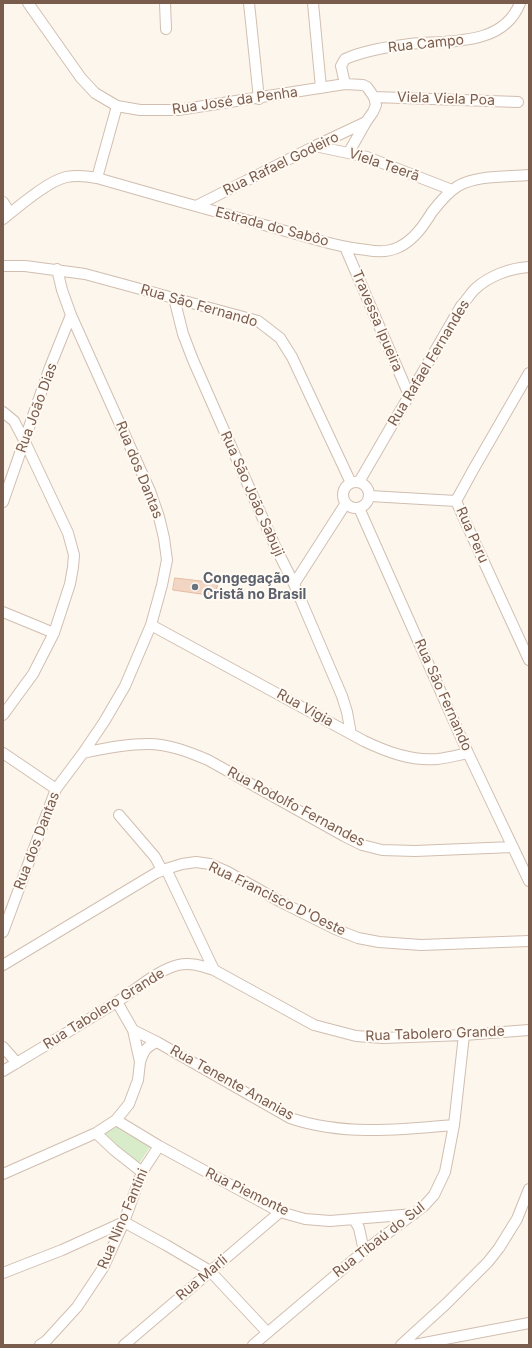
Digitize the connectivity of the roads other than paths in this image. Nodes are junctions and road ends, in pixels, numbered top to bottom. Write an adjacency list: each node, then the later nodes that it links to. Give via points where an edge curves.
1 (28, 3): 12 (street, Rua José da Penha, via 81,78 95,93)
2 (165, 3): 6 (street)
3 (249, 3): 10 (street)
4 (313, 3): 8 (street)
5 (520, 3): 7 (street, Rua Campo, via 508,22 488,35 456,41 388,47 345,59 341,66)
6 (166, 28)
7 (345, 84): 8 (street, Rua José da Penha); 9 (street, Rua José da Penha, via 363,85)
8 (321, 88): 10 (street, Rua José da Penha)
9 (374, 97): 11 (street, Viela Viela Poa); 13 (street, via 376,106)
10 (259, 99): 12 (street, Rua José da Penha, via 178,110 140,110)
11 (518, 102)
12 (117, 106): 17 (street)
13 (366, 122): 14 (street, Rua Rafael Godeiro); 15 (street)
14 (315, 146): 15 (street, Viela Teerã); 20 (street, Rua Rafael Godeiro)
15 (349, 152): 18 (street, Viela Teerã, via 392,165)
16 (529, 175): 18 (street, Estrada do Sabôo, via 484,178)
17 (97, 178): 20 (street, Estrada do Sabôo); 21 (street, Estrada do Sabôo, via 64,178 39,191)
18 (452, 190): 22 (street, Estrada do Sabôo, via 422,227 400,247 378,251)
19 (3, 202): 21 (street)
20 (196, 206): 22 (street, Estrada do Sabôo)
21 (6, 216)
22 (345, 246): 29 (street, Travessa Ipueira)
23 (3, 266): 25 (street, Rua São Fernando)
24 (525, 267): 29 (street, Rua Rafael Fernandes, via 487,280 475,290 462,306)
25 (57, 269): 26 (street, Rua São Fernando); 27 (street, Rua dos Dantas)
26 (174, 298): 32 (street, Rua São Fernando, via 258,321 280,338); 38 (street, Rua São João Sabuji, via 193,360)
27 (71, 315): 31 (street, Rua João Dias, via 50,367); 40 (street, Rua dos Dantas, via 150,491 159,517 167,560)
28 (529, 373): 34 (street, Rua Peru)
29 (409, 395): 32 (street, Rua Rafael Fernandes)
30 (3, 412): 31 (street, via 14,421)
31 (25, 442): 35 (street, Rua João Dias); 41 (street, via 68,533 74,555 70,584)
32 (355, 482): 33 (street, via 366,486); 36 (street, via 348,485 344,491)
33 (370, 496): 34 (street); 37 (street, via 367,503)
34 (456, 501): 42 (street, Rua Peru)
35 (3, 502)
36 (346, 503): 37 (street); 38 (street)
37 (359, 508): 47 (street, Rua São Fernando)
38 (294, 584): 44 (street, Rua São João Sabuji, via 342,696)
39 (3, 612): 41 (street)
40 (151, 624): 44 (street, Rua Vigia); 46 (street, Rua dos Dantas, via 125,686)
41 (54, 633): 43 (street, via 33,674)
42 (529, 660)
43 (3, 715)
44 (351, 734): 47 (street, Rua Vigia, via 400,756 436,759)
45 (3, 753): 48 (street)
46 (83, 753): 48 (street, Rua dos Dantas); 50 (street, Rua Rodolfo Fernandes, via 149,744 187,751 208,760 350,839 382,850)
47 (468, 753): 50 (street, Rua São Fernando)
48 (56, 789): 53 (street, Rua dos Dantas)
49 (119, 815): 51 (street)
50 (513, 847): 52 (street, Rua São Fernando)
51 (164, 869): 54 (street, Rua Francisco D'Oeste, via 196,862 210,864 281,902 358,938 421,945); 55 (street, Rua Francisco D'Oeste); 56 (street)
52 (529, 881)
53 (3, 932)
54 (529, 941)
55 (3, 965)
56 (214, 970): 57 (street, Rua Tabolero Grande, via 198,965 177,966 155,976); 60 (street, Rua Tabolero Grande, via 314,1025 338,1032 383,1038)
57 (117, 1002): 58 (street); 64 (street, Rua Tabolero Grande)
58 (133, 1030): 61 (street, Rua Tenente Ananias); 63 (street)
59 (529, 1030): 60 (street, Rua Tabolero Grande)
60 (464, 1035): 67 (street, Rua Tibaú do Sul)
61 (157, 1042): 63 (street, via 143,1052); 67 (street, Rua Tenente Ananias, via 284,1114 309,1124 366,1131)
62 (3, 1047): 64 (street)
63 (140, 1062): 66 (street, via 138,1080 129,1104)
64 (17, 1063): 65 (street, Rua Tabolero Grande)
65 (3, 1072)
66 (116, 1120): 68 (street); 69 (street, Rua Piemonte)
67 (454, 1125): 74 (street, Rua Tibaú do Sul, via 441,1183 434,1195)
68 (96, 1133): 70 (street); 71 (street)
69 (159, 1146): 70 (street, Rua Nino Fantini); 73 (street, Rua Piemonte)
70 (142, 1172): 76 (street, Rua Nino Fantini)
71 (3, 1174)
72 (529, 1189): 85 (street, via 517,1219 488,1262)
73 (280, 1212): 75 (street, Rua Piemonte, via 305,1219); 78 (street, Rua Marli)
74 (414, 1214): 75 (street, Rua Piemonte); 77 (street, Rua Tibaú do Sul)
75 (354, 1219): 77 (street, via 359,1228)
76 (124, 1222): 78 (street); 79 (street); 82 (street, Rua Nino Fantini, via 103,1268 77,1307)
77 (364, 1251): 81 (street, Rua Tibaú do Sul)
78 (210, 1271): 81 (street); 83 (street, Rua Marli)
79 (3, 1273)
80 (529, 1324): 86 (street)
81 (267, 1332): 84 (street, Rua Tibaú do Sul)
82 (40, 1345)
83 (124, 1345)
84 (253, 1345)
85 (401, 1345)
86 (414, 1345)

